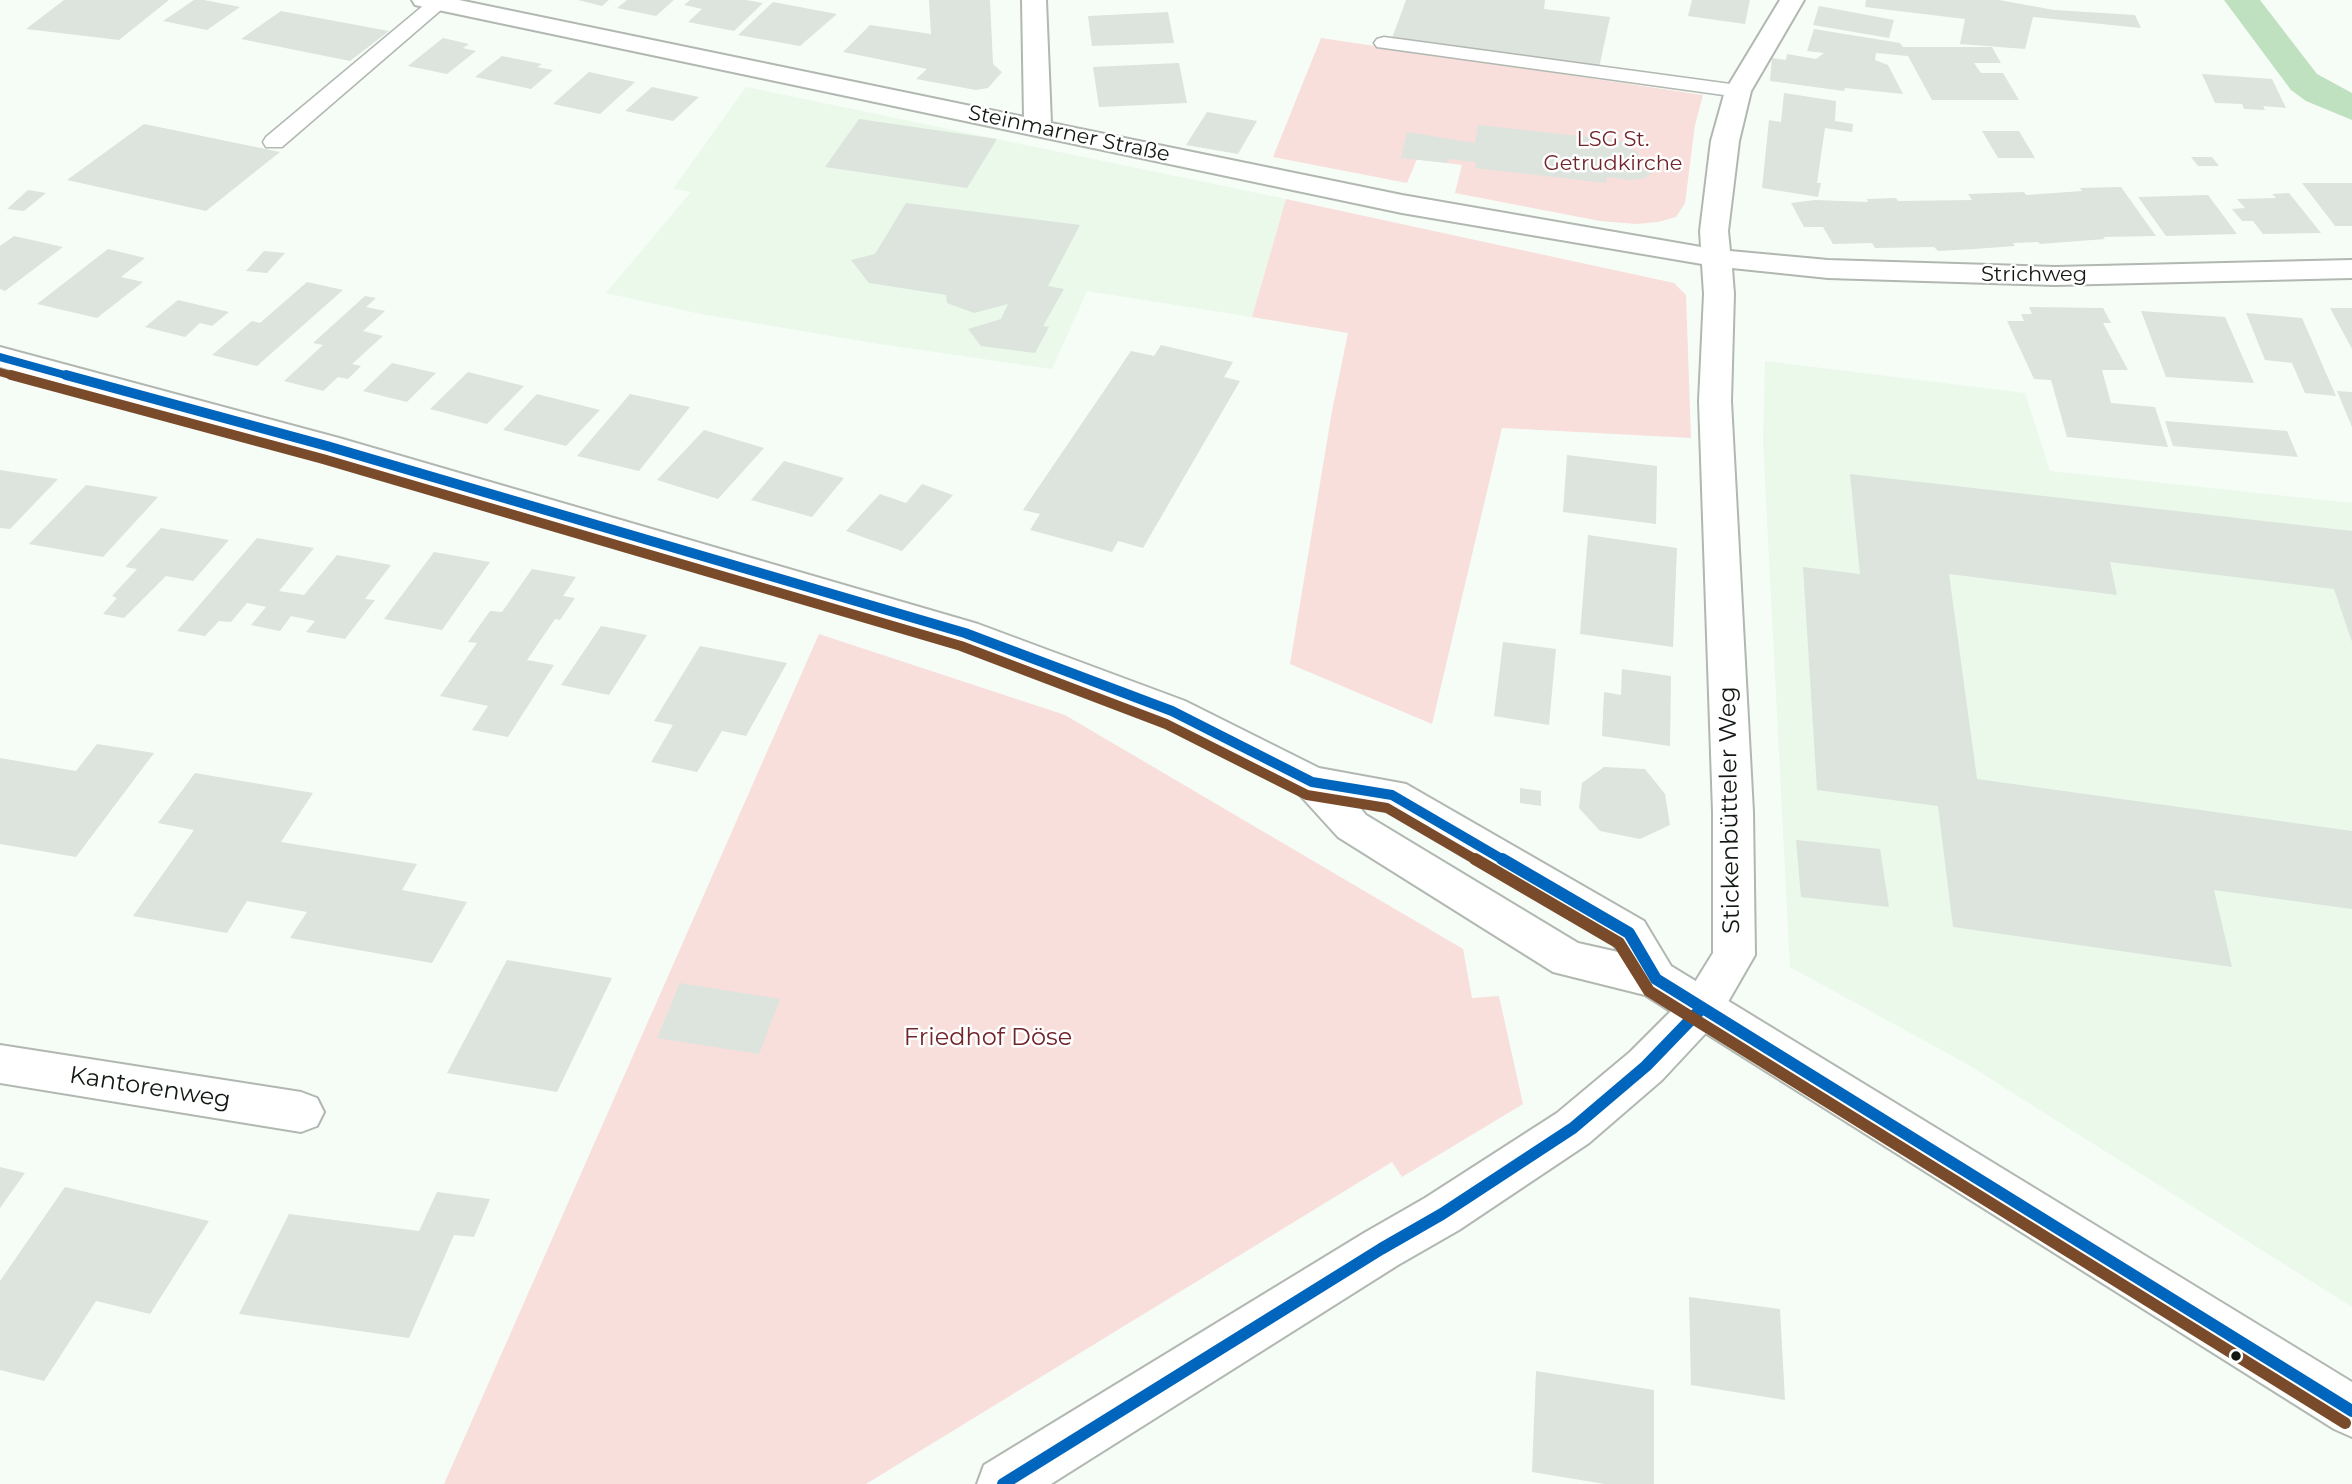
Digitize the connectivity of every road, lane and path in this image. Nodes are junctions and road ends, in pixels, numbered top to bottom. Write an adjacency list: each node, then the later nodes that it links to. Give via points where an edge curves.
1 (1034, 0): 6 (street)
2 (1792, 0): 5 (street, Stickenbütteler Weg)
3 (431, 2): 6 (street, Steinmarner Straße); 7 (lane)
4 (1384, 43): 5 (lane)
5 (1738, 91): 8 (street, Stickenbütteler Weg, via 1725,141 1714,231)
6 (1038, 127): 8 (street, Steinmarner Straße, via 1402,204)
7 (274, 142)
8 (1716, 258): 9 (street, Strichweg, via 1828,269 2031,275); 11 (street, Stickenbütteler Weg, via 1715,401 1733,812 1734,955)
9 (2352, 269)
10 (0, 357): 11 (street, via 327,446 965,633 1172,711 1312,782 1352,826 1568,958 1656,979)
11 (1702, 1008): 14 (street); 15 (street, Stickenbütteler Weg, via 1646,1066 1573,1128 1442,1214)
12 (0, 1064): 13 (street, Kantorenweg)
13 (301, 1112)
14 (2352, 1411)
15 (1003, 1484)

